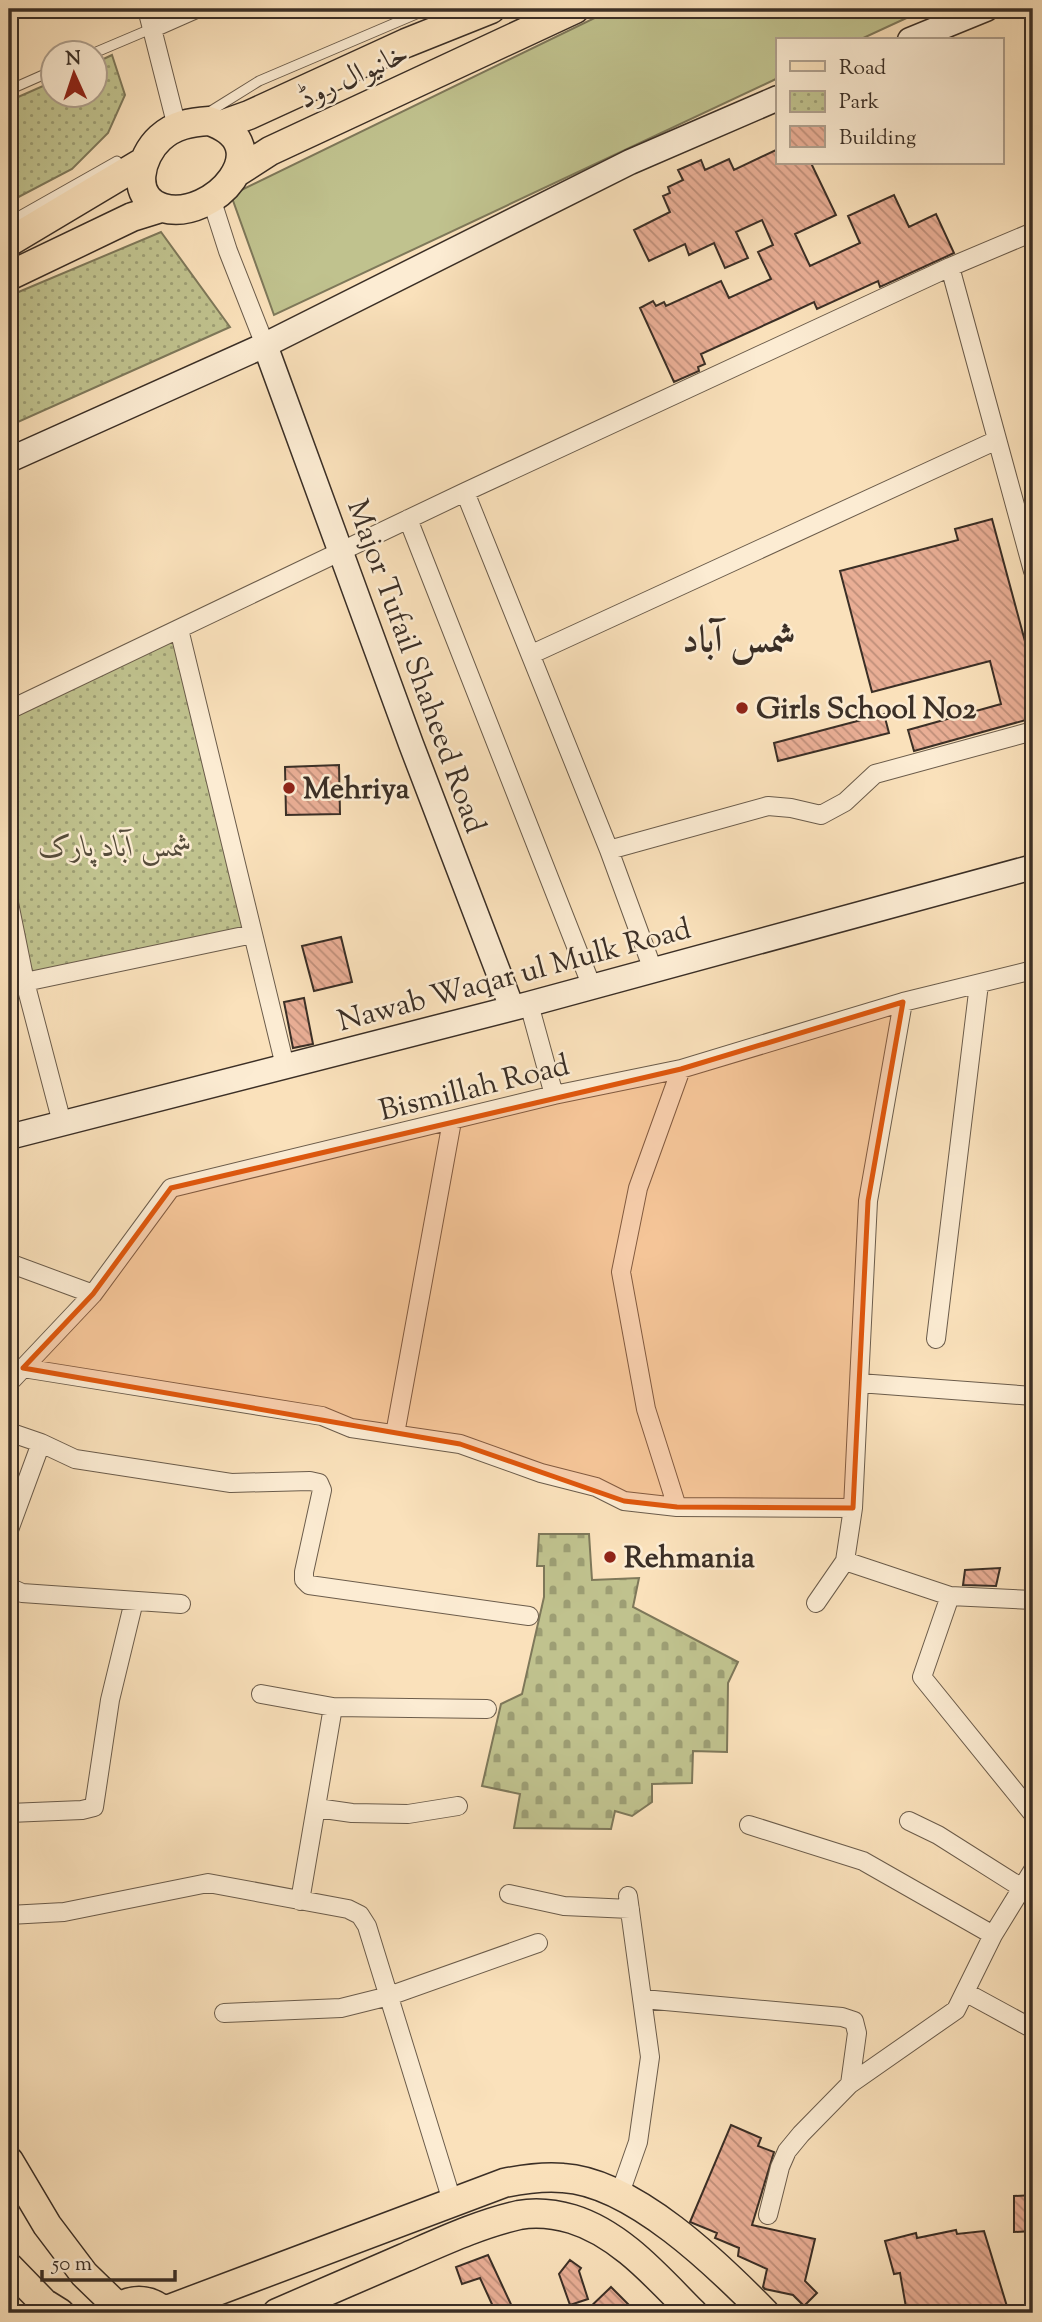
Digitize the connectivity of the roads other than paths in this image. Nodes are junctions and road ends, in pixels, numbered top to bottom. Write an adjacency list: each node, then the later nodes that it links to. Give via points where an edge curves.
1 (147, 9): 7 (street)
2 (196, 9): 7 (street)
3 (428, 9): 16 (lane, via 259,81)
4 (491, 9): 9 (main road)
5 (575, 9): 12 (main road, خانیوال روڈ)
6 (986, 9): 8 (street)
7 (153, 28): 10 (lane); 16 (street)
8 (915, 38)
9 (407, 43): 12 (main road); 15 (main road)
10 (108, 47)
11 (38, 77): 13 (lane)
12 (422, 79): 17 (main road, خانیوال روڈ)
13 (9, 90)
14 (776, 99): 25 (street, via 630,162)
15 (221, 125): 16 (main road, via 209,121); 17 (main road, via 238,143)
16 (156, 142): 19 (main road, via 140,175 149,198); 20 (lane); 22 (main road)
17 (239, 170): 18 (main road, via 228,186)
18 (211, 198): 19 (main road, via 176,209); 25 (street)
19 (161, 208): 24 (main road, via 132,217)
20 (9, 222)
21 (1033, 232): 23 (street)
22 (9, 242)
23 (950, 267): 26 (street); 28 (street)
24 (9, 276)
25 (265, 345): 27 (street); 30 (street, Major Tufail Shaheed Road)
26 (997, 440): 31 (street); 33 (street)
27 (9, 460)
28 (465, 492): 29 (street); 33 (street)
29 (408, 519): 30 (street); 44 (street)
30 (340, 551): 32 (street); 46 (street, Major Tufail Shaheed Road)
31 (1033, 571)
32 (179, 629): 34 (street); 39 (street)
33 (531, 654): 36 (street)
34 (9, 710)
35 (1033, 731): 36 (street, via 875,774 845,802 821,816 768,806)
36 (609, 850): 40 (street)
37 (1033, 867): 40 (street, Nawab Waqar ul Mulk Road)
38 (9, 903): 42 (street)
39 (253, 934): 42 (street); 47 (street)
40 (653, 970): 44 (street, Nawab Waqar ul Mulk Road)
41 (1033, 970): 43 (street, Bismillah Road)
42 (25, 982): 51 (street)
43 (979, 984): 45 (street, Bismillah Road); 55 (street)
44 (592, 987): 46 (street, Nawab Waqar ul Mulk Road)
45 (903, 1002): 48 (street, Bismillah Road); 58 (street, via 868,1201)
46 (520, 1006): 47 (street, Nawab Waqar ul Mulk Road); 49 (street)
47 (285, 1066): 51 (street, Nawab Waqar ul Mulk Road)
48 (681, 1069): 49 (street, Bismillah Road); 63 (street, via 638,1188 621,1272 646,1409)
49 (554, 1095): 50 (street, Bismillah Road)
50 (452, 1121): 54 (street, Bismillah Road, via 171,1188); 61 (street)
51 (62, 1123): 52 (street, Nawab Waqar ul Mulk Road)
52 (9, 1137)
53 (9, 1263): 54 (street)
54 (93, 1294): 56 (street, Bismillah Road)
55 (936, 1339)
56 (23, 1368): 57 (street, Bismillah Road); 61 (street, via 322,1416 351,1428)
57 (9, 1382)
58 (859, 1383): 59 (street); 64 (street)
59 (1033, 1396)
60 (9, 1432): 62 (street)
61 (395, 1434): 63 (street, via 460,1444 596,1487 624,1501)
62 (41, 1443): 65 (street); 73 (street, via 75,1459 230,1483 319,1483 322,1490 304,1572 309,1585)
63 (677, 1507): 64 (street)
64 (853, 1508): 66 (street)
65 (9, 1530)
66 (845, 1560): 68 (street); 71 (street)
67 (9, 1587): 70 (street, via 22,1593)
68 (950, 1596): 69 (street); 80 (street, via 922,1677)
69 (1033, 1600)
70 (134, 1601): 72 (street); 79 (street, via 110,1700 94,1807)
71 (816, 1603)
72 (181, 1604)
73 (529, 1616)
74 (261, 1694): 75 (street)
75 (333, 1707): 76 (street); 78 (street)
76 (487, 1709)
77 (458, 1806): 78 (street, via 408,1814)
78 (317, 1808): 86 (street)
79 (9, 1813)
80 (1033, 1814)
81 (909, 1821): 84 (street)
82 (749, 1825): 88 (street, via 863,1861)
83 (1033, 1870): 84 (street)
84 (1028, 1892): 88 (street)
85 (509, 1894): 92 (street, via 564,1906 629,1902)
86 (300, 1901): 87 (street, via 208,1883 64,1912); 91 (street, via 360,1915)
87 (9, 1915)
88 (993, 1935): 90 (street)
89 (538, 1942): 91 (street)
90 (965, 1992): 94 (street); 95 (street, via 957,2010)
91 (389, 1996): 93 (street, via 341,2008); 98 (street)
92 (643, 1999): 95 (street, via 854,2021 858,2033); 97 (street, via 650,2057 638,2142)
93 (224, 2013)
94 (1033, 2029)
95 (850, 2084): 99 (street, via 787,2151)
96 (9, 2161): 101 (main road, via 54,2235)
97 (619, 2196): 98 (main road, via 566,2178 536,2177); 106 (main road, via 670,2226 719,2266)
98 (452, 2201): 102 (main road)
99 (768, 2215)
100 (9, 2267): 103 (main road)
101 (115, 2310): 102 (main road, via 146,2301)
102 (165, 2312)
103 (60, 2313)
104 (277, 2313): 105 (main road, via 488,2224 547,2214 594,2228 624,2248)
105 (693, 2313)
106 (765, 2313)

